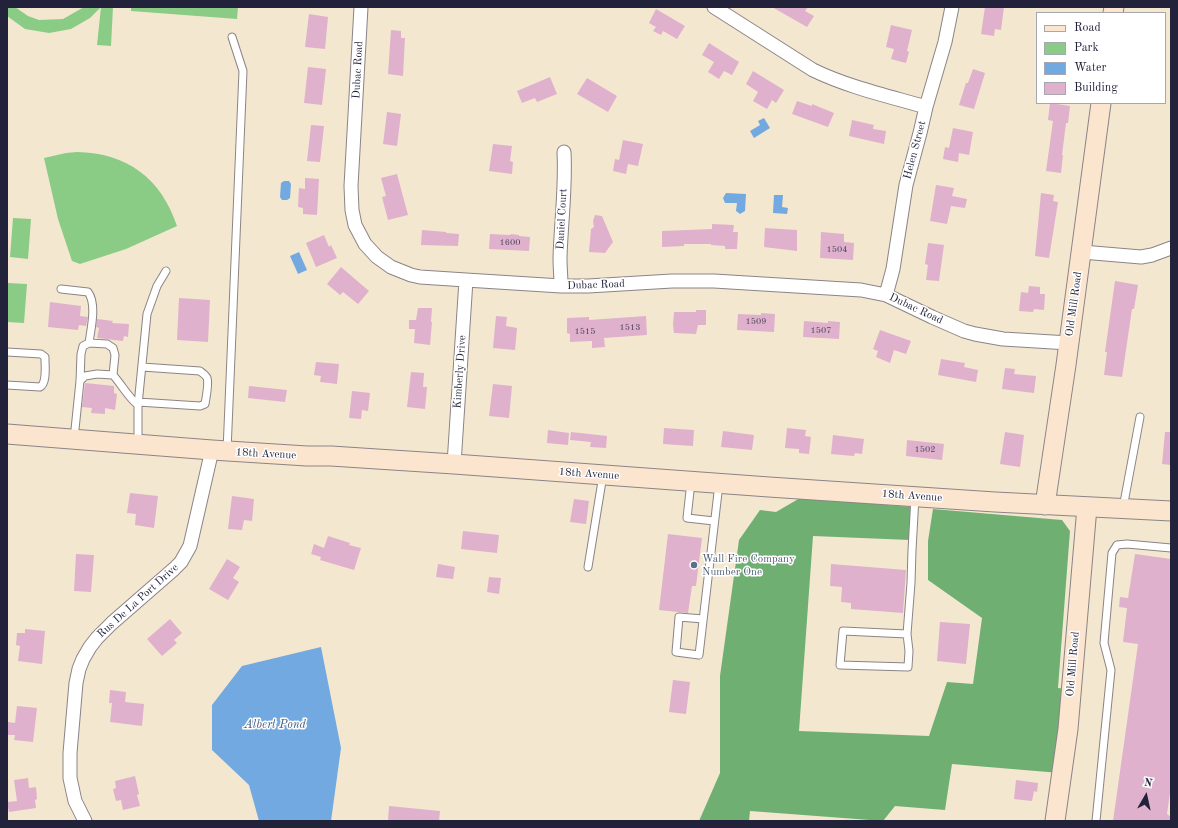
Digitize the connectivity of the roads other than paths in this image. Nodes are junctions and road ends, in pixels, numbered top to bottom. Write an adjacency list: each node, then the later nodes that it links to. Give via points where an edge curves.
1 (362, 7): 11 (street, Dubac Road, via 351,186 355,225 371,252 391,267 420,277)
2 (714, 7): 6 (street, via 812,70 843,83)
3 (952, 7): 6 (street, Helen Street, via 945,42)
4 (232, 37): 27 (lane, via 243,71)
5 (1101, 104): 9 (street, Old Mill Road)
6 (926, 107): 14 (street, Helen Street, via 906,185 893,269)
7 (564, 152): 12 (street, Daniel Court)
8 (1171, 248): 9 (street, via 1152,256 1141,257)
9 (1082, 252): 16 (street, Old Mill Road)
10 (166, 271): 18 (lane, via 157,286 147,314)
11 (466, 280): 12 (street, Dubac Road); 28 (street, Kimberly Drive)
12 (561, 286): 14 (street, Dubac Road, via 714,281 861,290)
13 (61, 289): 15 (lane, via 88,292 91,296 93,303)
14 (886, 295): 16 (street, Dubac Road, via 975,334 1003,339)
15 (90, 343): 19 (lane, via 107,344 113,348); 20 (lane, via 83,346)
16 (1069, 343): 33 (street, Old Mill Road)
17 (7, 352): 21 (lane, via 41,354 45,359 42,386)
18 (142, 367): 22 (lane); 22 (lane, via 200,371 208,379 206,398 205,404 200,406)
19 (113, 375): 20 (lane, via 85,376); 22 (lane, via 131,399)
20 (80, 381): 25 (lane)
21 (7, 385)
22 (138, 404): 26 (lane)
23 (1140, 417): 35 (lane)
24 (7, 434): 25 (street, 18th Avenue)
25 (74, 439): 26 (street, 18th Avenue)
26 (138, 444): 27 (street, 18th Avenue)
27 (219, 451): 28 (street, 18th Avenue); 42 (street, Rus De La Port Drive, via 188,551 181,562 97,638 79,670 70,753 70,778 75,801)
28 (454, 464): 29 (street, 18th Avenue)
29 (603, 475): 30 (street, 18th Avenue); 39 (lane)
30 (691, 482): 31 (street, 18th Avenue); 37 (lane, via 688,518)
31 (719, 484): 32 (street, 18th Avenue); 37 (lane)
32 (915, 496): 33 (street, 18th Avenue); 41 (lane)
33 (1045, 504): 34 (street, 18th Avenue)
34 (1087, 507): 35 (street, 18th Avenue); 43 (street, Old Mill Road, via 1068,729)
35 (1123, 508): 36 (street, 18th Avenue)
36 (1171, 511)
37 (714, 521): 40 (lane)
38 (1171, 548): 44 (lane, via 1127,544 1117,545 1112,553 1104,643 1111,670)
39 (588, 567)
40 (703, 619): 40 (lane, via 699,655 676,652 679,617)
41 (907, 634): 41 (lane, via 843,631 840,664 908,667)
42 (85, 821)
43 (1055, 821)
44 (1096, 821)

